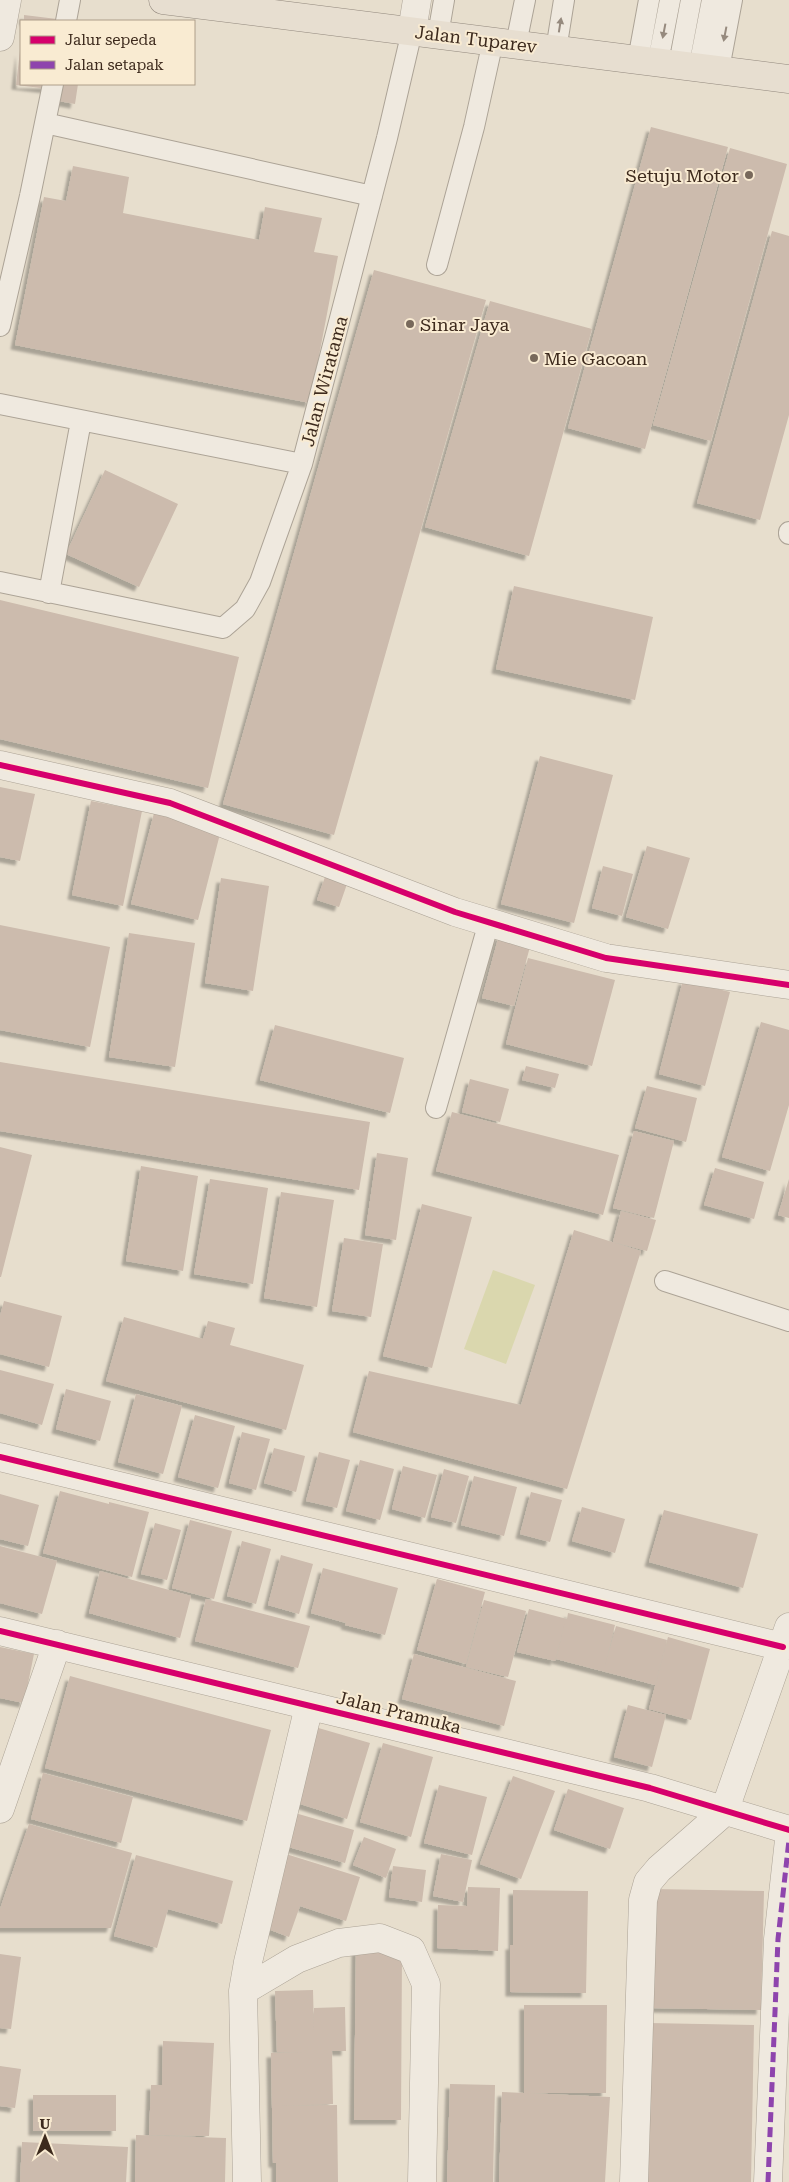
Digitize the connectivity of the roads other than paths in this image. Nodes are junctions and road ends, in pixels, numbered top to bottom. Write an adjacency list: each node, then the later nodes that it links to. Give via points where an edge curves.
1 (7, 0): 15 (street)
2 (70, 0): 13 (lane)
3 (163, 0): 14 (main road, Jalan Tuparev)
4 (417, 0): 14 (street, Jalan Wiratama)
5 (444, 0): 14 (lane)
6 (525, 0): 16 (lane)
7 (564, 0): 17 (lane, one-way to 7)
8 (649, 0): 18 (lane)
9 (670, 0): 18 (lane, one-way to 18)
10 (691, 0): 18 (lane)
11 (712, 0): 18 (lane)
12 (732, 0): 18 (lane, one-way to 18)
13 (66, 20)
14 (425, 33): 16 (main road, Jalan Tuparev); 22 (lane, Jalan Wiratama)
15 (0, 37)
16 (504, 43): 17 (main road, Jalan Tuparev); 23 (lane, via 474,127)
17 (556, 50): 18 (main road, Jalan Tuparev)
18 (678, 64): 19 (main road, Jalan Tuparev)
19 (789, 79)
20 (53, 85): 21 (lane)
21 (45, 123): 22 (lane); 24 (lane)
22 (372, 196): 27 (lane, Jalan Wiratama)
23 (437, 265)
24 (0, 326)
25 (0, 404): 26 (lane, Jalan Wiratama)
26 (81, 421): 27 (lane, Jalan Wiratama); 29 (lane)
27 (302, 464): 29 (lane, via 260,582 245,610 223,628)
28 (0, 582): 29 (lane)
29 (49, 593)
30 (0, 764): 31 (street, via 170,803 454,912)
31 (489, 922): 32 (street, via 606,958); 33 (lane)
32 (789, 985)
33 (436, 1108)
34 (665, 1281): 35 (lane)
35 (789, 1321)
36 (0, 1457): 38 (street)
37 (0, 1631): 39 (street, Jalan Pramuka)
38 (786, 1637): 42 (street)
39 (57, 1644): 40 (street, Jalan Pramuka); 41 (street)
40 (309, 1706): 42 (street, Jalan Pramuka, via 650,1788); 45 (street)
41 (0, 1809)
42 (724, 1812): 43 (street, Jalan Pramuka); 48 (street, via 659,1869 648,1882 643,1900)
43 (789, 1830)
44 (789, 1840): 49 (street, via 778,1939)
45 (243, 1991): 46 (street); 47 (street, via 297,1959 339,1943 380,1938 411,1950 426,1984)
46 (246, 2182)
47 (422, 2182)
48 (634, 2182)
49 (768, 2182)

